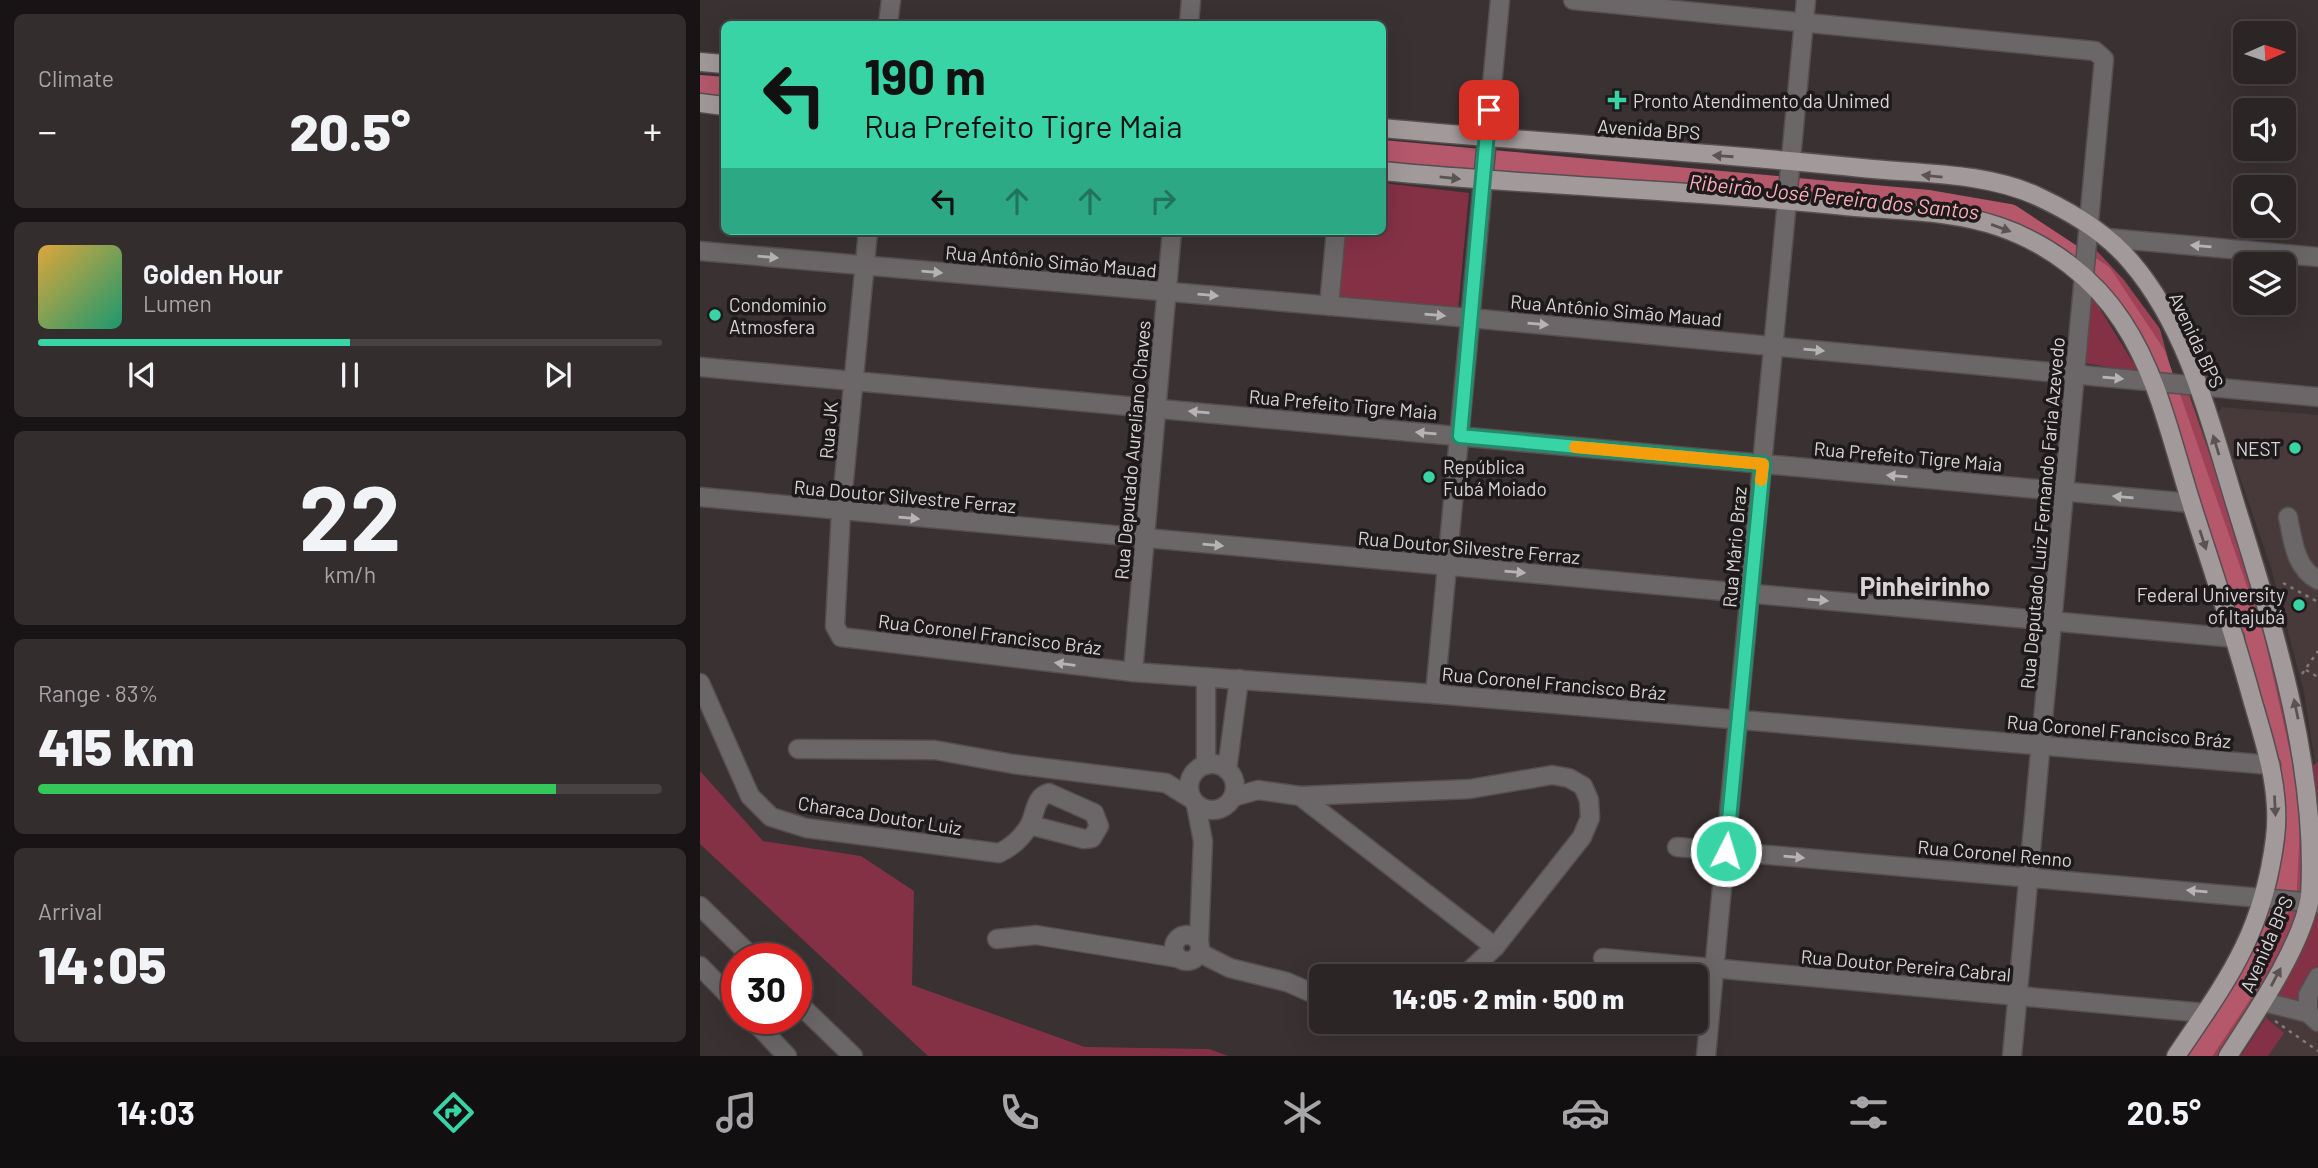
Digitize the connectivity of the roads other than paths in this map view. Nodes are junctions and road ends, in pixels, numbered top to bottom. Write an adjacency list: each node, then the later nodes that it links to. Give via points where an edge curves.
1 (891, 0): 6 (street)
2 (1191, 0): 7 (street)
3 (1500, 0): 14 (street)
4 (1573, 0): 8 (street)
5 (1806, 0): 8 (street, Rua Mário Braz)
6 (888, 21)
7 (1189, 21)
8 (1804, 22): 15 (street, Rua Mário Braz); 19 (street, Rua Deputado Luiz Fernando Faria Azevedo, via 2095,51 2104,59)
9 (700, 62): 10 (main road)
10 (721, 64)
11 (700, 103): 12 (main road)
12 (721, 106)
13 (1386, 128): 14 (main road, Avenida BPS)
14 (1486, 141): 15 (main road, Avenida BPS, one-way to 14); 17 (street)
15 (1791, 165): 18 (street, Rua Mário Braz); 19 (main road, Avenida BPS, one-way to 15, via 2035,195 1990,182)
16 (1386, 171): 17 (main road, Avenida BPS, one-way to 17)
17 (1483, 178): 18 (main road, Avenida BPS); 30 (street)
18 (1788, 196): 27 (main road, Avenida BPS, one-way to 27, via 2000,226); 31 (street, Rua Mário Braz)
19 (2088, 232): 23 (main road, Avenida BPS); 27 (street, Rua Deputado Luiz Fernando Faria Azevedo)
20 (868, 235): 26 (street, Rua JK)
21 (1172, 235): 28 (street, Rua Deputado Aureliano Chaves)
22 (1336, 235): 29 (street)
23 (2109, 238): 25 (street, one-way to 23); 36 (main road, Avenida BPS, via 2133,264 2169,320)
24 (700, 251): 26 (street, Rua Antônio Simão Mauad, one-way to 26)
25 (2318, 257)
26 (864, 266): 28 (street, Rua Antônio Simão Mauad, one-way to 28); 34 (street, Rua JK)
27 (2086, 272): 33 (street, Rua Deputado Luiz Fernando Faria Azevedo); 35 (main road, Avenida BPS, via 2123,322)
28 (1167, 292): 29 (street, Rua Antônio Simão Mauad, one-way to 29); 38 (street, Rua Deputado Aureliano Chaves)
29 (1329, 306): 30 (street, Rua Antônio Simão Mauad, one-way to 30)
30 (1470, 318): 31 (street, Rua Antônio Simão Mauad, one-way to 31); 39 (street)
31 (1774, 346): 33 (street, Rua Antônio Simão Mauad, one-way to 33); 40 (street, Rua Mário Braz)
32 (700, 367): 34 (street, Rua Prefeito Tigre Maia)
33 (2076, 374): 35 (street, Rua Antônio Simão Mauad, one-way to 35); 41 (street, Rua Deputado Luiz Fernando Faria Azevedo)
34 (853, 381): 38 (street, Rua Prefeito Tigre Maia); 44 (street, Rua JK)
35 (2158, 382): 36 (street, Rua Antônio Simão Mauad); 43 (main road, Avenida BPS)
36 (2190, 386): 37 (street, Rua Antônio Simão Mauad); 66 (main road, Avenida BPS, one-way to 36, via 2289,675)
37 (2318, 397)
38 (1156, 408): 39 (street, Rua Prefeito Tigre Maia, one-way to 38); 46 (street, Rua Deputado Aureliano Chaves)
39 (1460, 436): 40 (street, Rua Prefeito Tigre Maia); 47 (street)
40 (1763, 464): 41 (street, Rua Prefeito Tigre Maia, one-way to 40); 49 (street, Rua Mário Braz)
41 (2065, 491): 43 (street, Rua Prefeito Tigre Maia, one-way to 41); 50 (street, Rua Deputado Luiz Fernando Faria Azevedo)
42 (700, 497): 44 (street, Rua Doutor Silvestre Ferraz)
43 (2191, 503): 52 (main road, Avenida BPS, one-way to 52)
44 (841, 511): 46 (street, Rua Doutor Silvestre Ferraz, one-way to 46); 51 (street, Rua JK)
45 (2288, 517): 48 (street, via 2301,563)
46 (1145, 539): 47 (street, Rua Doutor Silvestre Ferraz, one-way to 47); 53 (street, Rua Deputado Aureliano Chaves)
47 (1447, 566): 49 (street, Rua Doutor Silvestre Ferraz, one-way to 49); 57 (street)
48 (2318, 580)
49 (1750, 594): 50 (street, Rua Doutor Silvestre Ferraz, one-way to 50); 58 (street, Rua Mário Braz)
50 (2053, 621): 52 (street, Rua Doutor Silvestre Ferraz); 59 (street, Rua Deputado Luiz Fernando Faria Azevedo)
51 (836, 632): 53 (street, Rua Coronel Francisco Bráz, one-way to 51, via 846,638)
52 (2235, 638): 61 (main road, Avenida BPS)
53 (1133, 672): 54 (street, Rua Coronel Francisco Bráz)
54 (1206, 677): 55 (street, Rua Coronel Francisco Bráz); 62 (street)
55 (1239, 679): 57 (street, Rua Coronel Francisco Bráz); 63 (street)
56 (703, 687): 71 (street, Characa Doutor Luiz, via 750,796 771,817 806,828 983,853 999,853 1014,846)
57 (1436, 694): 58 (street, Rua Coronel Francisco Bráz)
58 (1738, 720): 59 (street, Rua Coronel Francisco Bráz); 74 (street, Rua Mário Braz)
59 (2041, 744): 61 (street, Rua Coronel Francisco Bráz); 75 (street, Rua Deputado Luiz Fernando Faria Azevedo)
60 (798, 749): 64 (street, via 935,750)
61 (2271, 765): 76 (main road, Avenida BPS, one-way to 76, via 2276,835)
62 (1200, 769): 63 (street); 64 (street); 69 (street, via 1189,781)
63 (1229, 772): 65 (street, via 1251,781); 68 (street)
64 (1166, 783): 69 (street)
65 (1258, 790): 67 (street); 68 (street)
66 (2315, 790): 77 (main road, Avenida BPS)
67 (1300, 796): 83 (street); 83 (street, via 1470,789 1552,775 1583,786 1590,818 1582,837)
68 (1233, 797): 70 (street)
69 (1194, 802): 70 (street); 72 (street)
70 (1216, 810): 72 (street)
71 (1030, 825)
72 (1203, 841): 79 (street)
73 (1677, 847): 74 (street, Rua Coronel Renno)
74 (1726, 851): 75 (street, Rua Coronel Renno, one-way to 75); 88 (street, Rua Mário Braz)
75 (2029, 877): 76 (street, Rua Coronel Renno, one-way to 75); 92 (street, Rua Deputado Luiz Fernando Faria Azevedo)
76 (2268, 897): 77 (street, Rua Coronel Renno); 94 (main road, Avenida BPS, via 2232,975)
77 (2311, 901): 93 (main road, Avenida BPS, one-way to 77)
78 (700, 906): 81 (street)
79 (1199, 918): 82 (street); 84 (street)
80 (997, 939): 82 (street, via 1036,935 1169,959)
81 (738, 943)
82 (1178, 946): 84 (street, via 1192,936); 84 (street, via 1188,962)
83 (1495, 947): 86 (street)
84 (1200, 948): 91 (street, via 1230,968)
85 (1603, 958): 88 (street, Rua Doutor Pereira Cabral)
86 (1477, 964)
87 (700, 966): 90 (street)
88 (1715, 968): 92 (street, Rua Doutor Pereira Cabral); 100 (street, Rua Mário Braz)
89 (2318, 977): 96 (street, via 2308,995)
90 (721, 988)
91 (1309, 992)
92 (2018, 997): 94 (street, Rua Doutor Pereira Cabral); 101 (street, Rua Deputado Luiz Fernando Faria Azevedo)
93 (2263, 1002): 96 (street); 103 (main road, Avenida BPS)
94 (2205, 1013): 102 (main road, Avenida BPS)
95 (812, 1016): 99 (street)
96 (2313, 1017)
97 (766, 1034): 98 (street)
98 (787, 1056)
99 (853, 1056)
100 (1706, 1056)
101 (2012, 1056)
102 (2176, 1056)
103 (2228, 1056)

